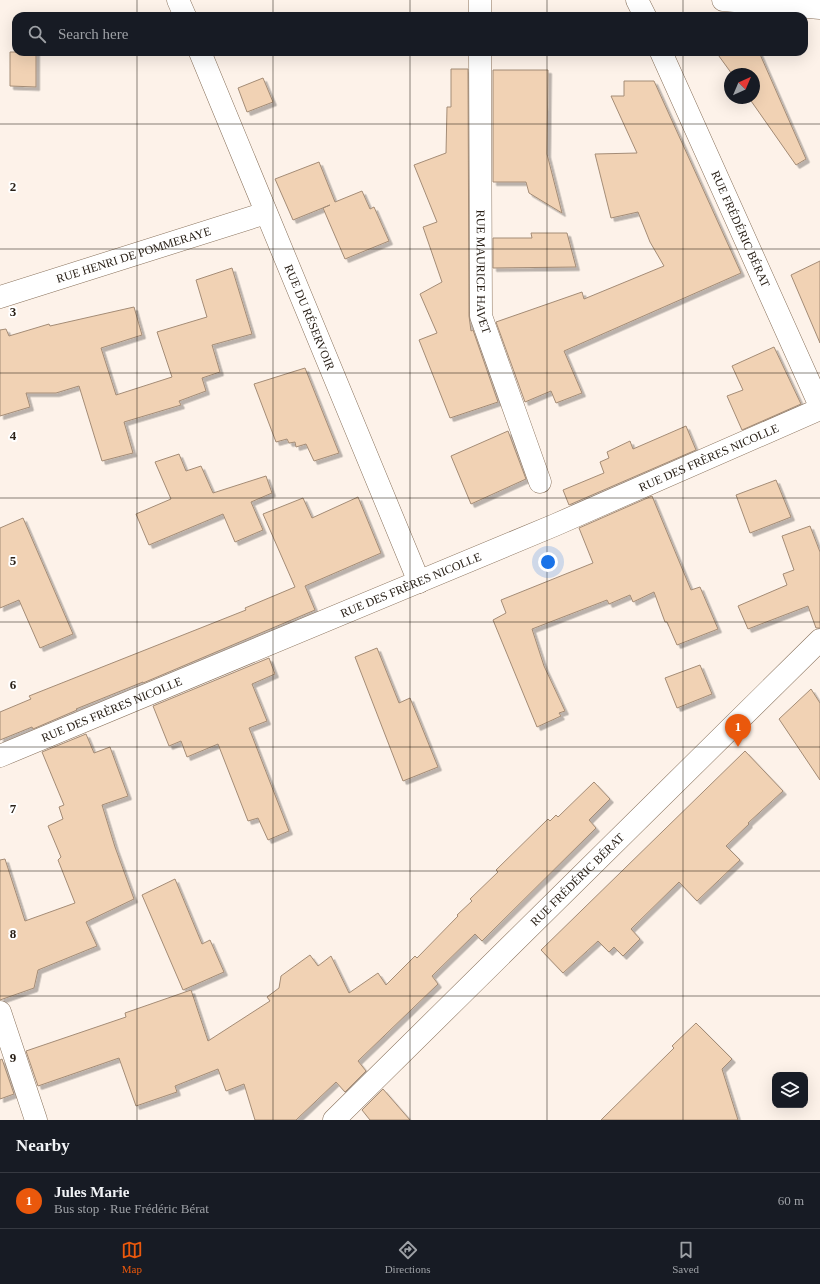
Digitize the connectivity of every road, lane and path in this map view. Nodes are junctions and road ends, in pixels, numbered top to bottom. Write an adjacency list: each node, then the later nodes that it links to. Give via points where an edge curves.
1 (178, 0): 6 (street)
2 (480, 0): 7 (street)
3 (637, 0): 8 (street)
4 (723, 0): 5 (street)
5 (820, 8)
6 (183, 12)
7 (480, 12)
8 (643, 12)
9 (202, 56): 12 (street, RUE DU RÉSERVOIR)
10 (480, 56): 15 (street, RUE MAURICE HAVET, via 481,316)
11 (663, 56): 14 (street, RUE FRÉDÉRIC BÉRAT)
12 (266, 213): 13 (street, RUE HENRI DE POMMERAYE); 16 (street, RUE DU RÉSERVOIR)
13 (0, 297)
14 (820, 408): 16 (street, RUE DES FRÈRES NICOLLE)
15 (540, 482)
16 (419, 582): 18 (street, RUE DES FRÈRES NICOLLE)
17 (820, 640): 21 (street, RUE FRÉDÉRIC BÉRAT)
18 (0, 756)
19 (0, 1012): 20 (street)
20 (36, 1120)
21 (334, 1120)

